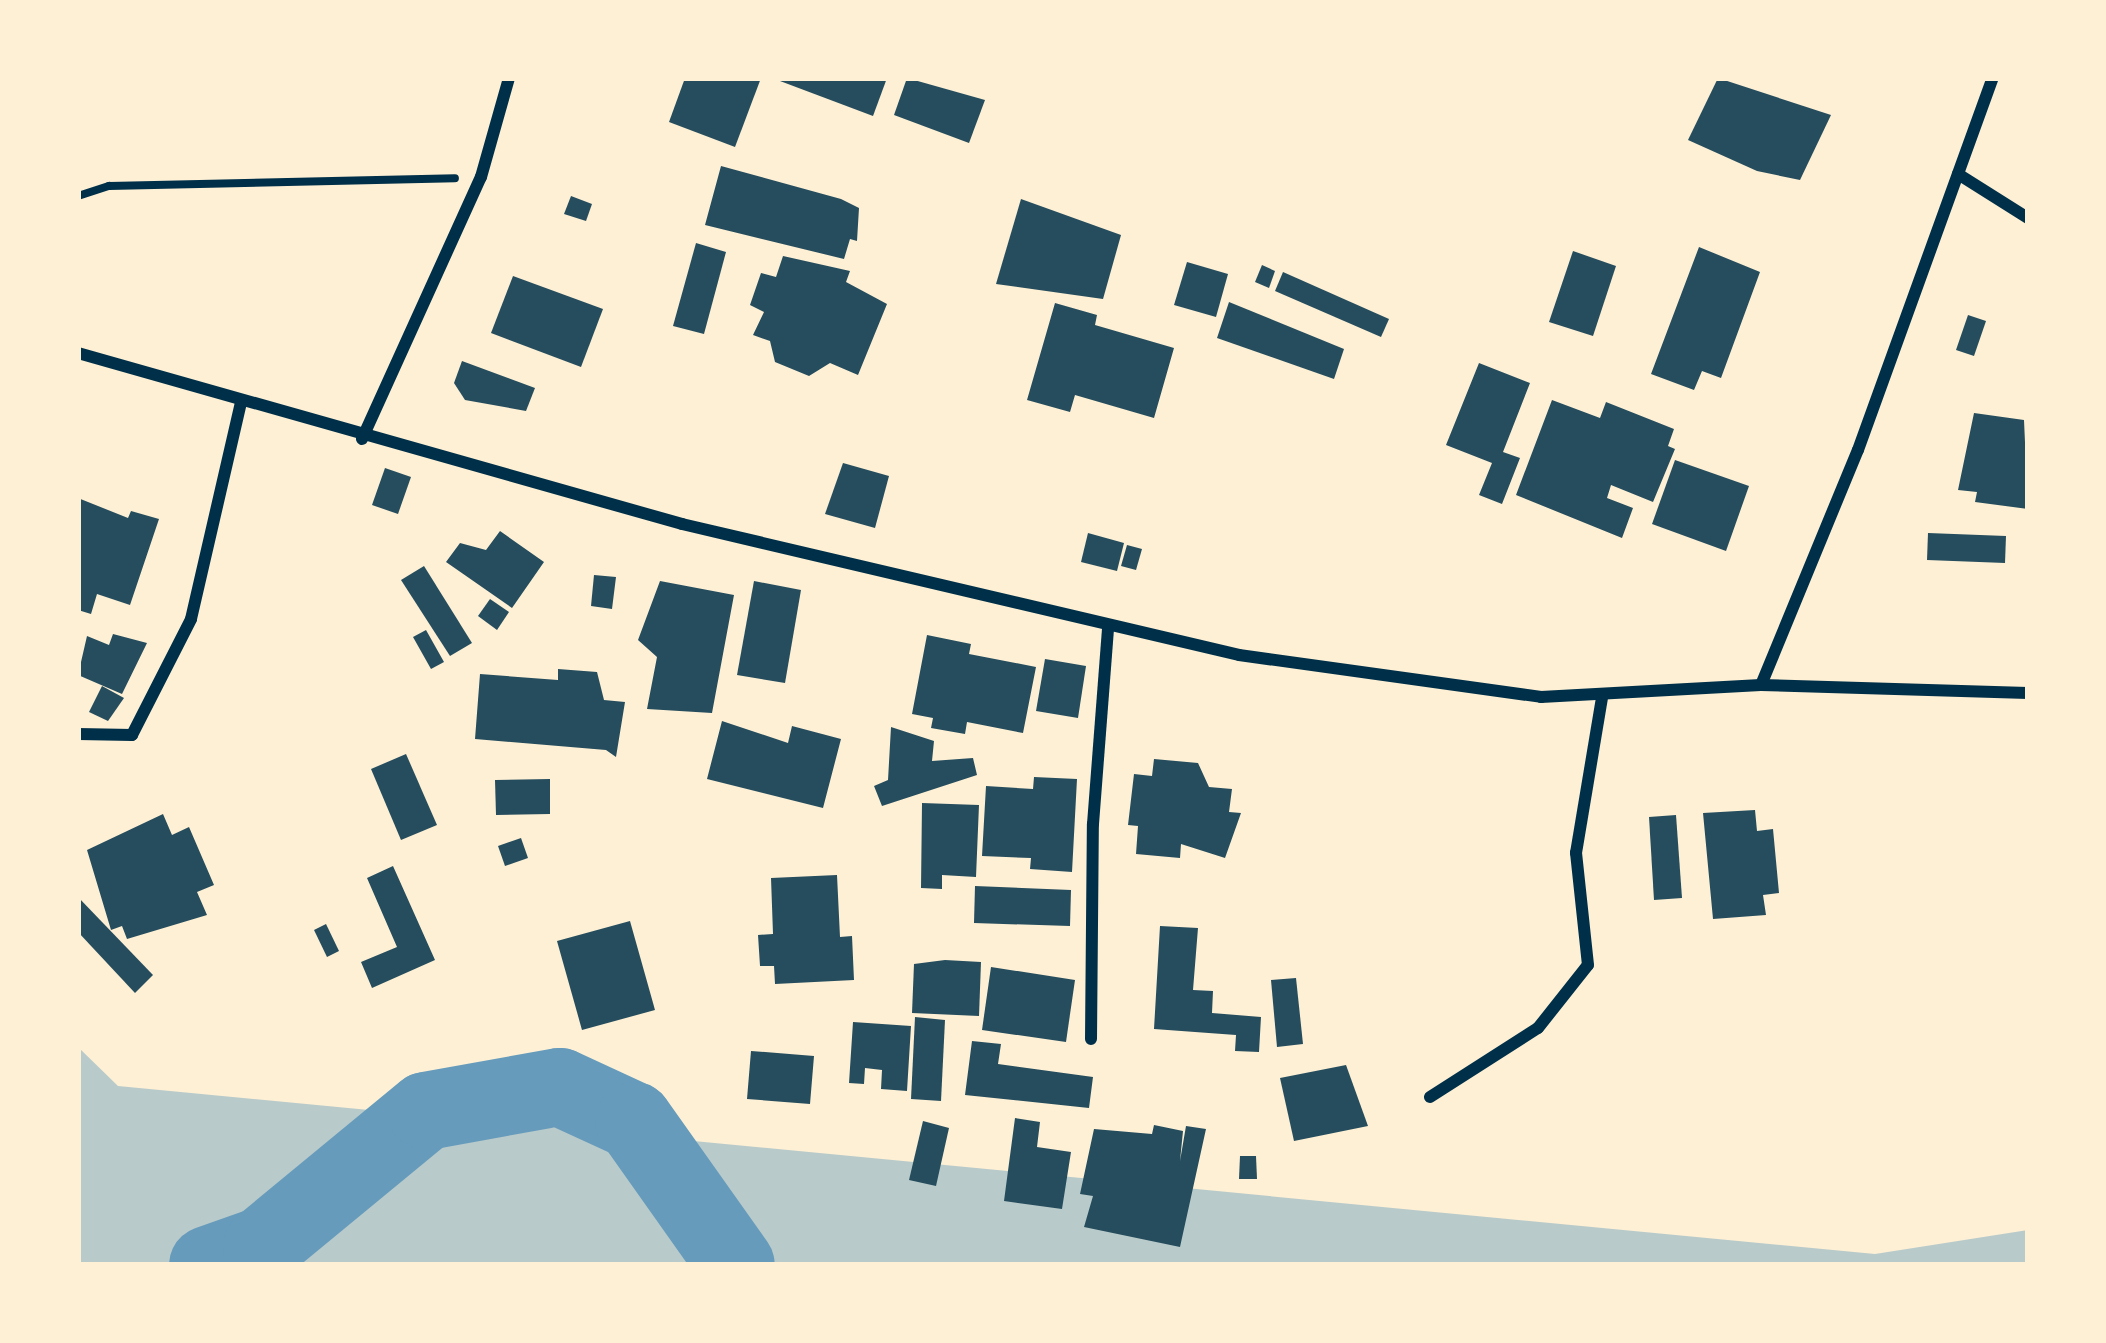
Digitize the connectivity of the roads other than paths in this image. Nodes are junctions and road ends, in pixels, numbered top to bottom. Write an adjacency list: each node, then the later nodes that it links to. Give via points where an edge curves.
1 (509, 78): 7 (street, via 481,177)
2 (1993, 78): 3 (street)
3 (1958, 174): 4 (street); 9 (street)
4 (2028, 218)
5 (78, 353): 6 (street)
6 (241, 402): 7 (street); 12 (street, via 191,619 132,735)
7 (362, 439): 8 (street)
8 (1108, 628): 11 (street, via 1477,693); 13 (street)
9 (1761, 685): 10 (street); 11 (street)
10 (2028, 693)
11 (1602, 698): 14 (street, via 1576,853 1588,965 1538,1028)
12 (78, 734)
13 (1091, 1039)
14 (1430, 1097)

